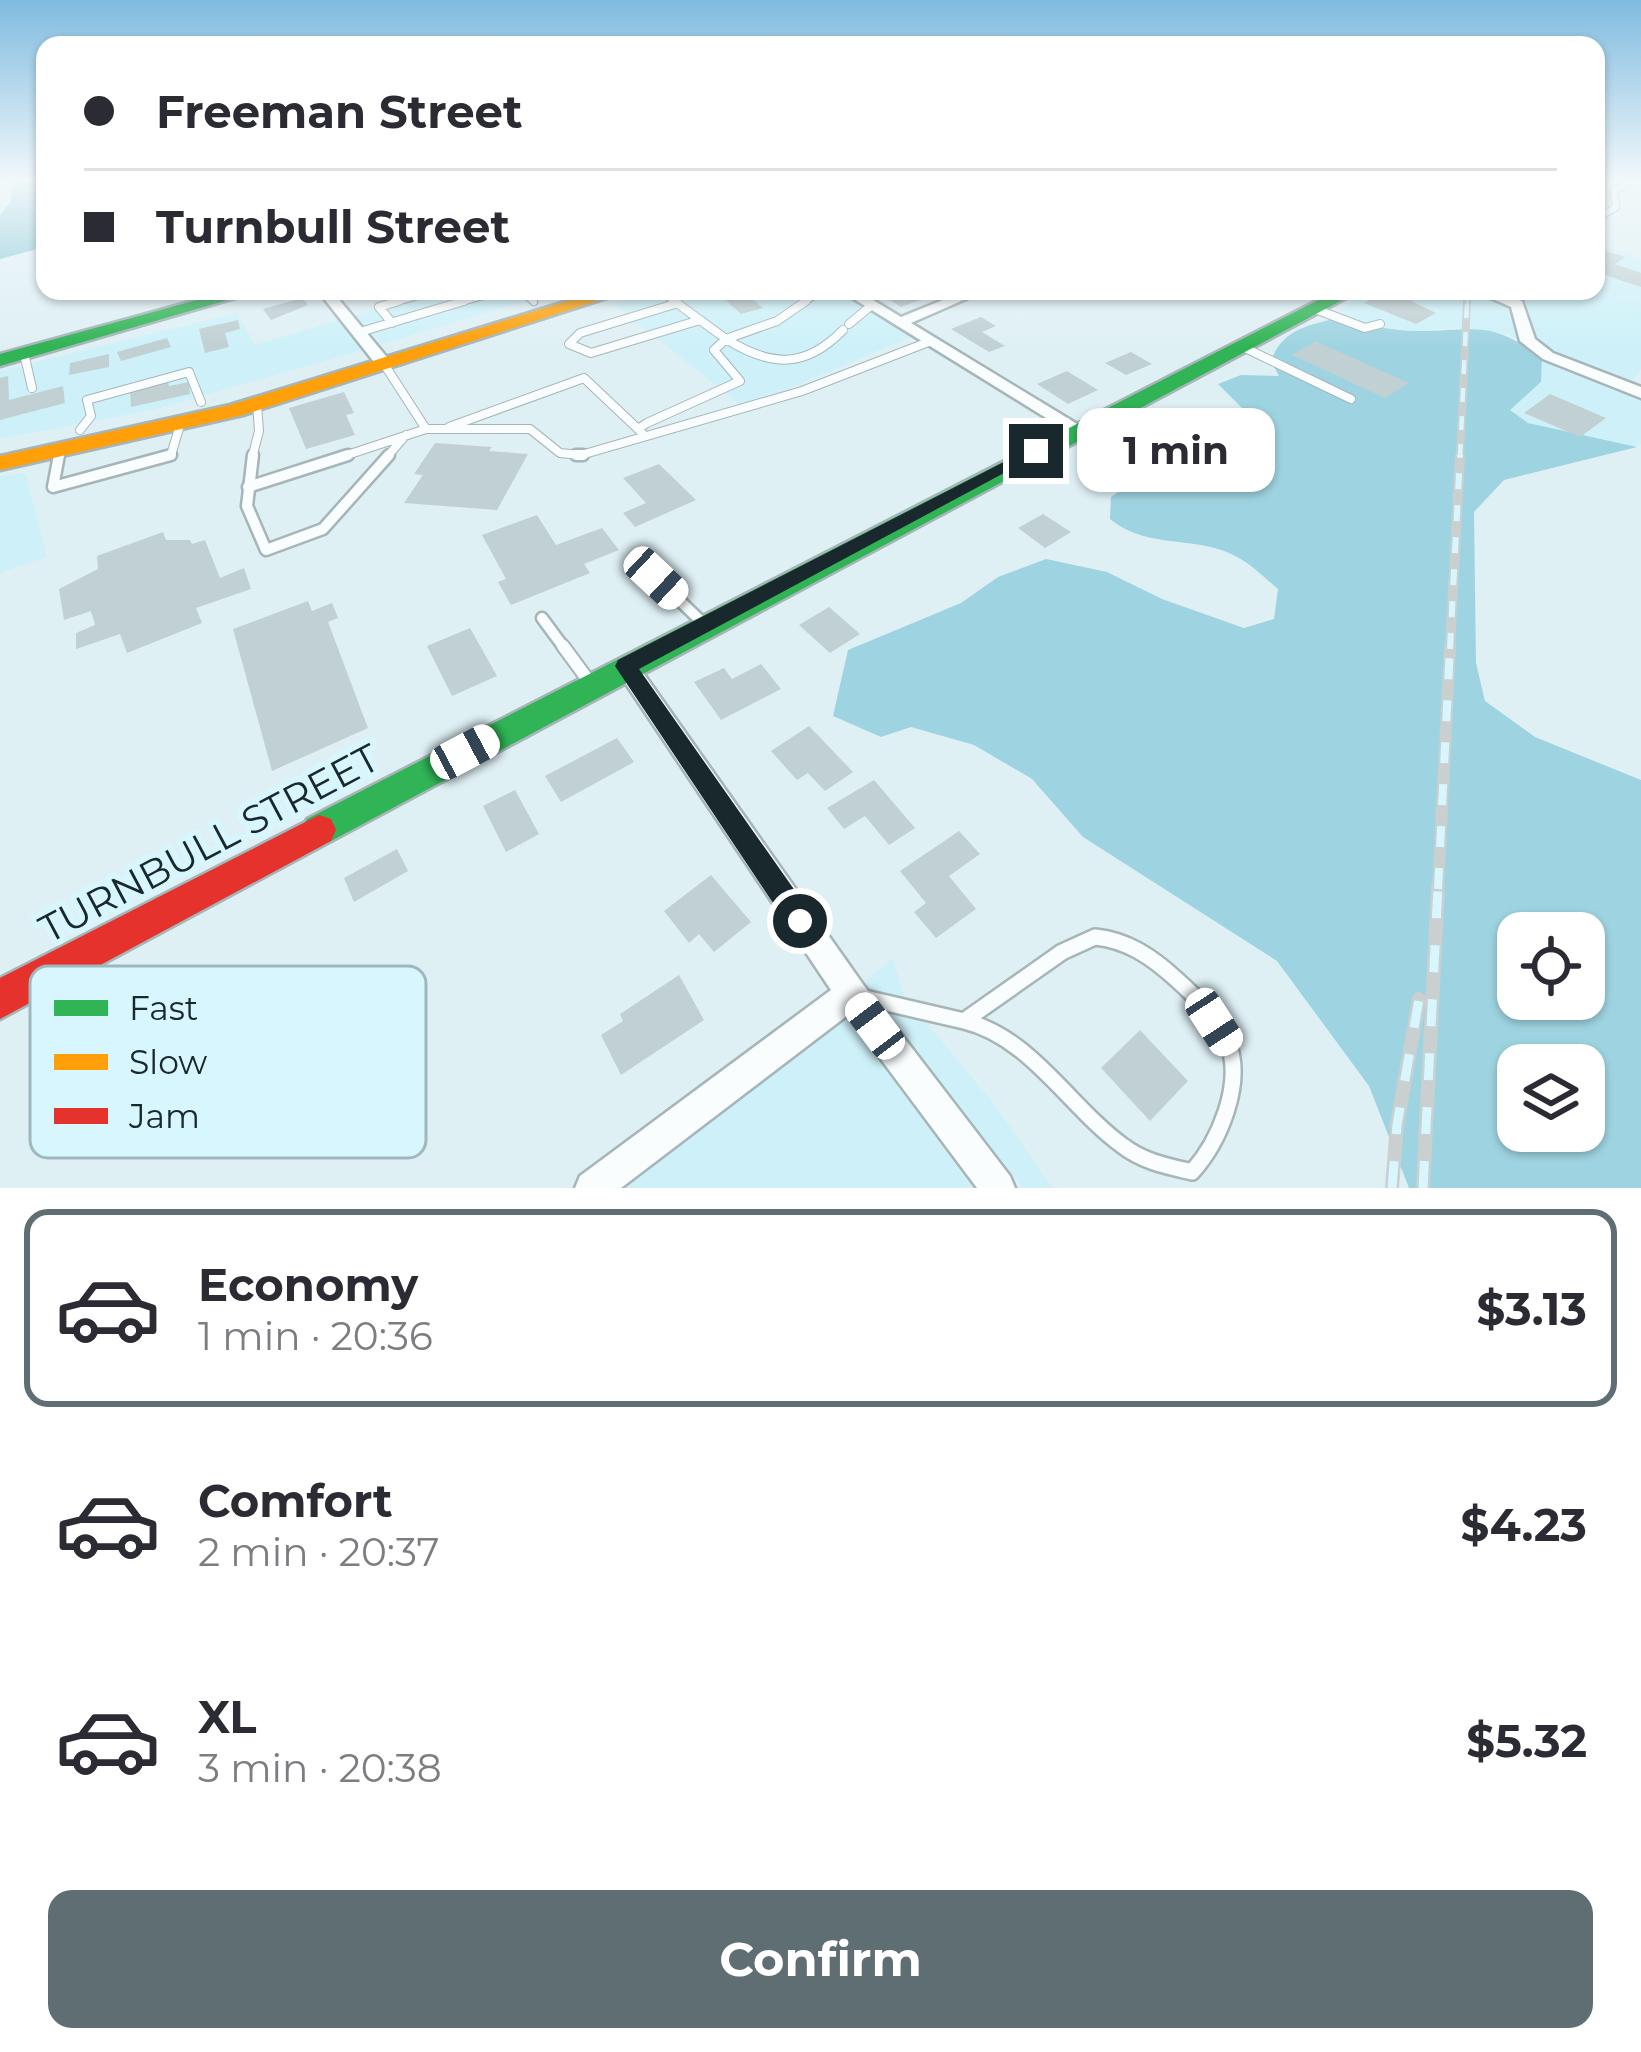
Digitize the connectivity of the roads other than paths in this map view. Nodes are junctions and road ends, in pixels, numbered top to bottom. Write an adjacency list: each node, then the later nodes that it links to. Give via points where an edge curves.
1 (217, 300): 24 (street)
2 (332, 300): 23 (street)
3 (404, 300): 18 (lane, via 379,307)
4 (469, 300): 18 (lane)
5 (516, 300): 23 (street)
6 (581, 300): 23 (street)
7 (674, 300): 13 (lane)
8 (808, 300): 20 (lane)
9 (863, 300): 14 (street)
10 (955, 300): 17 (street)
11 (1332, 300): 15 (street, TURNBULL STREET)
12 (1508, 300): 26 (street, via 1517,304 1528,341 1548,356)
13 (678, 303): 16 (lane); 16 (lane, via 580,333 569,344 591,353)
14 (872, 305): 17 (street); 20 (lane, via 820,356 762,359)
15 (1315, 309): 19 (lane, via 1364,328); 22 (street, TURNBULL STREET)
16 (700, 320): 20 (lane)
17 (900, 322): 21 (street)
18 (392, 323): 23 (lane)
19 (1380, 324)
20 (726, 339): 32 (lane, via 715,350 740,381)
21 (931, 340): 31 (street); 32 (lane, via 802,391)
22 (1241, 346): 27 (lane); 31 (street, TURNBULL STREET)
23 (373, 349): 28 (street); 29 (lane); 34 (street, via 201,402)
24 (12, 356): 25 (lane)
25 (32, 388)
26 (1640, 389)
27 (1352, 399)
28 (256, 404): 35 (street); 36 (lane, via 260,442)
29 (426, 429): 30 (lane); 33 (lane)
30 (442, 429): 32 (lane, via 530,429 560,453 581,454); 32 (lane, via 584,378)
31 (1078, 430): 39 (street, TURNBULL STREET)
32 (641, 432)
33 (406, 435): 36 (lane); 36 (lane, via 323,529 266,550 246,504)
34 (0, 444)
35 (0, 463)
36 (248, 487)
37 (656, 578): 39 (lane)
38 (542, 618): 41 (lane)
39 (705, 625): 40 (street, TURNBULL STREET)
40 (626, 666): 41 (street, TURNBULL STREET); 44 (street)
41 (591, 684): 42 (street, TURNBULL STREET)
42 (62, 966)
43 (30, 983): 45 (street, TURNBULL STREET)
44 (850, 994): 46 (lane); 47 (street); 48 (street)
45 (0, 999)
46 (963, 1022): 46 (lane, via 1010,1041 1149,1162 1192,1172 1205,1161 1227,1096 1229,1045 1184,986 1132,948 1087,938)
47 (592, 1188)
48 (998, 1188)

